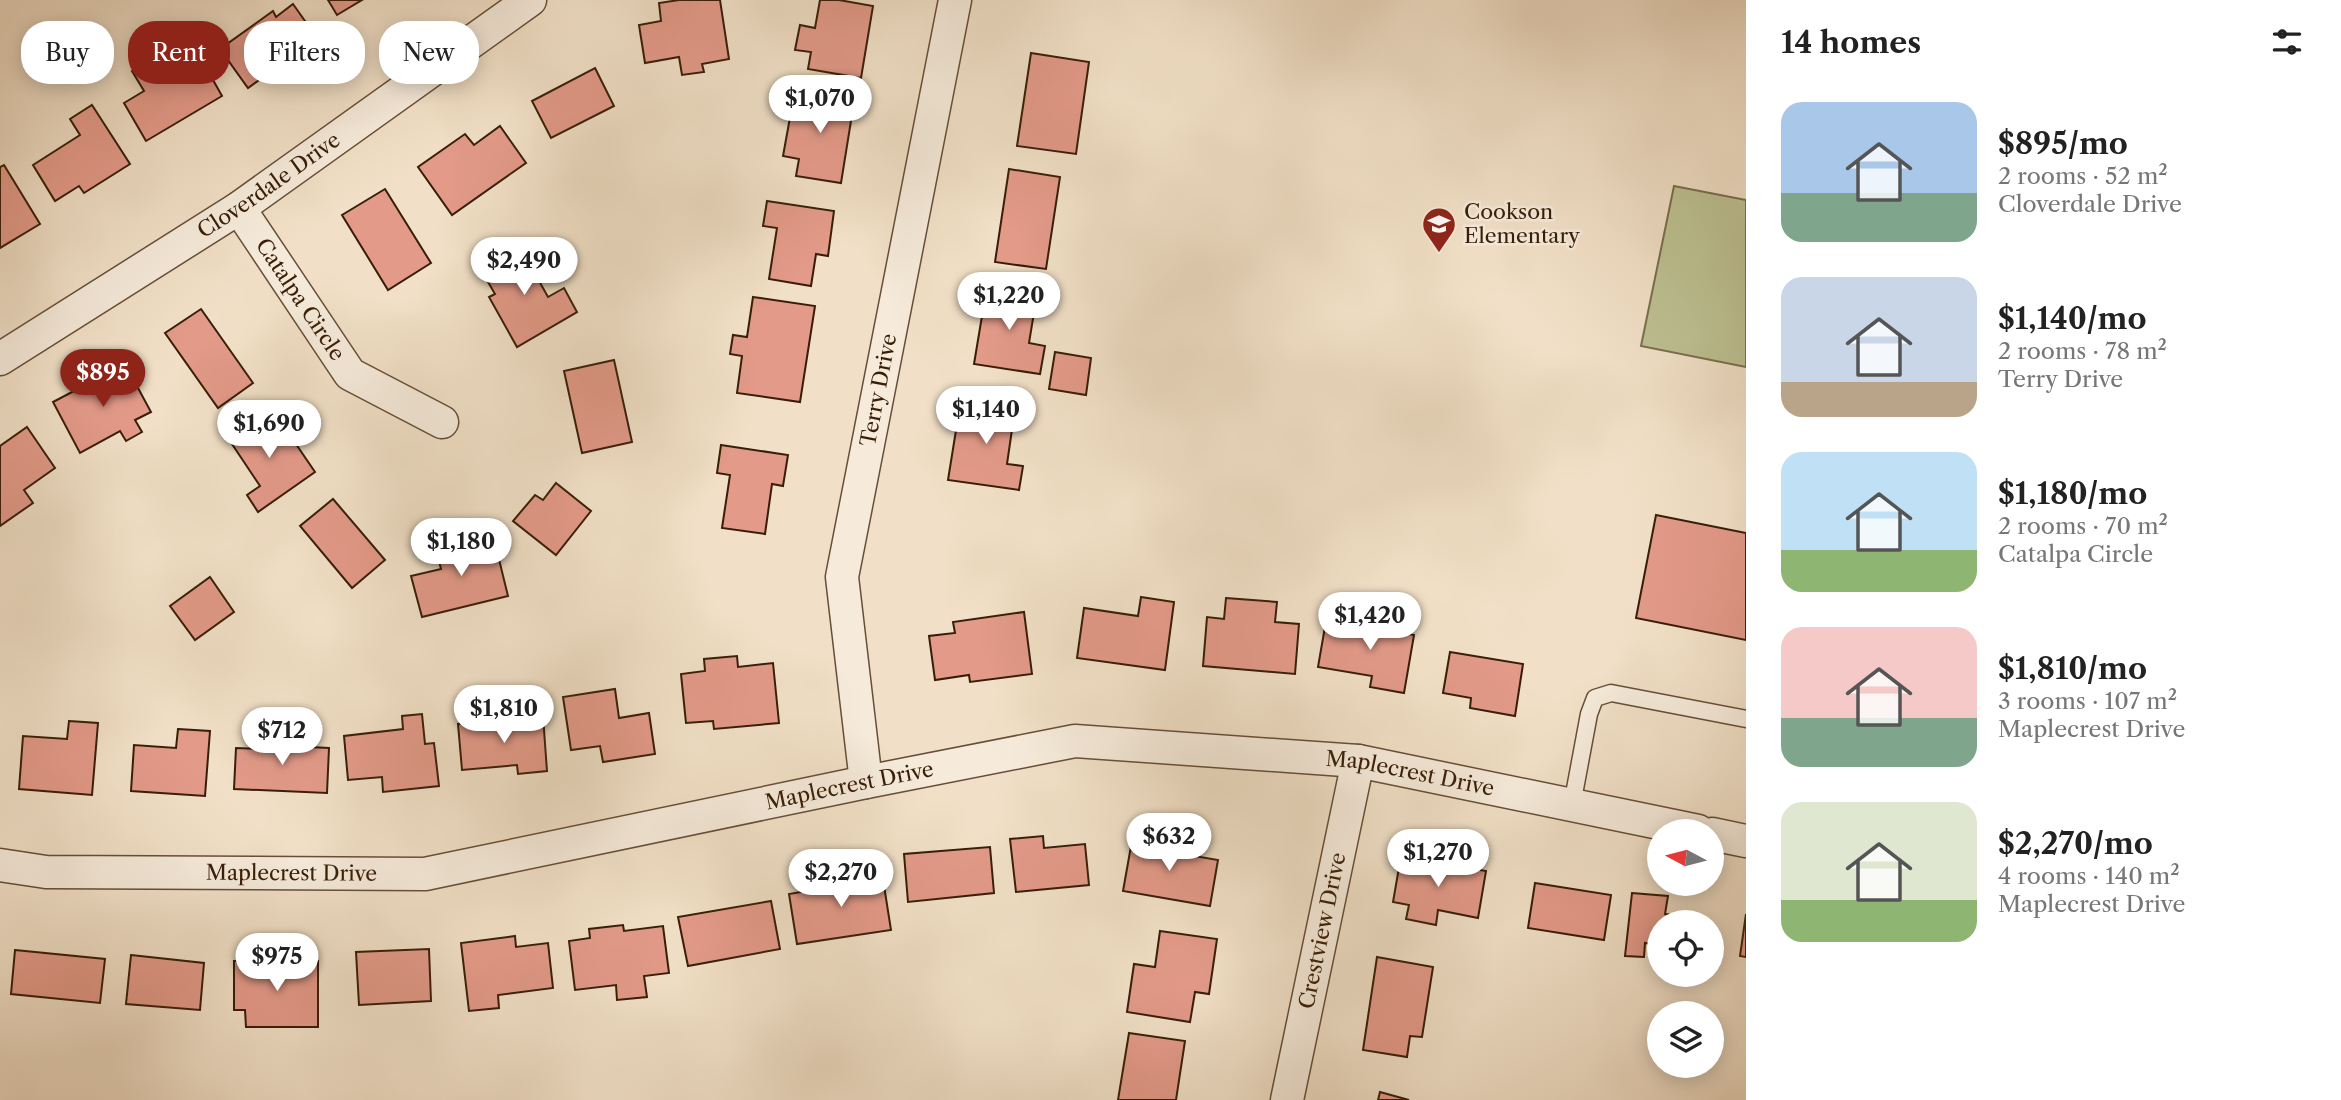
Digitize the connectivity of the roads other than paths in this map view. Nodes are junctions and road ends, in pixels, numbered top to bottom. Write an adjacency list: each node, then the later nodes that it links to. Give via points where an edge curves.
1 (530, 0): 3 (street, Cloverdale Drive)
2 (954, 0): 8 (street, Terry Drive, via 842,577)
3 (239, 208): 4 (street, Cloverdale Drive); 5 (street, Catalpa Circle, via 350,374)
4 (0, 359)
5 (442, 422)
6 (1746, 719): 9 (lane, via 1611,693 1595,698)
7 (1358, 761): 8 (street, Maplecrest Drive, via 1076,741); 9 (street, Maplecrest Drive); 14 (street, Crestview Drive)
8 (866, 782): 13 (street, Maplecrest Drive, via 425,874 46,872)
9 (1572, 805): 10 (street, Maplecrest Drive)
10 (1647, 820)
11 (1724, 836): 12 (street)
12 (1746, 841)
13 (0, 865)
14 (1287, 1100)

